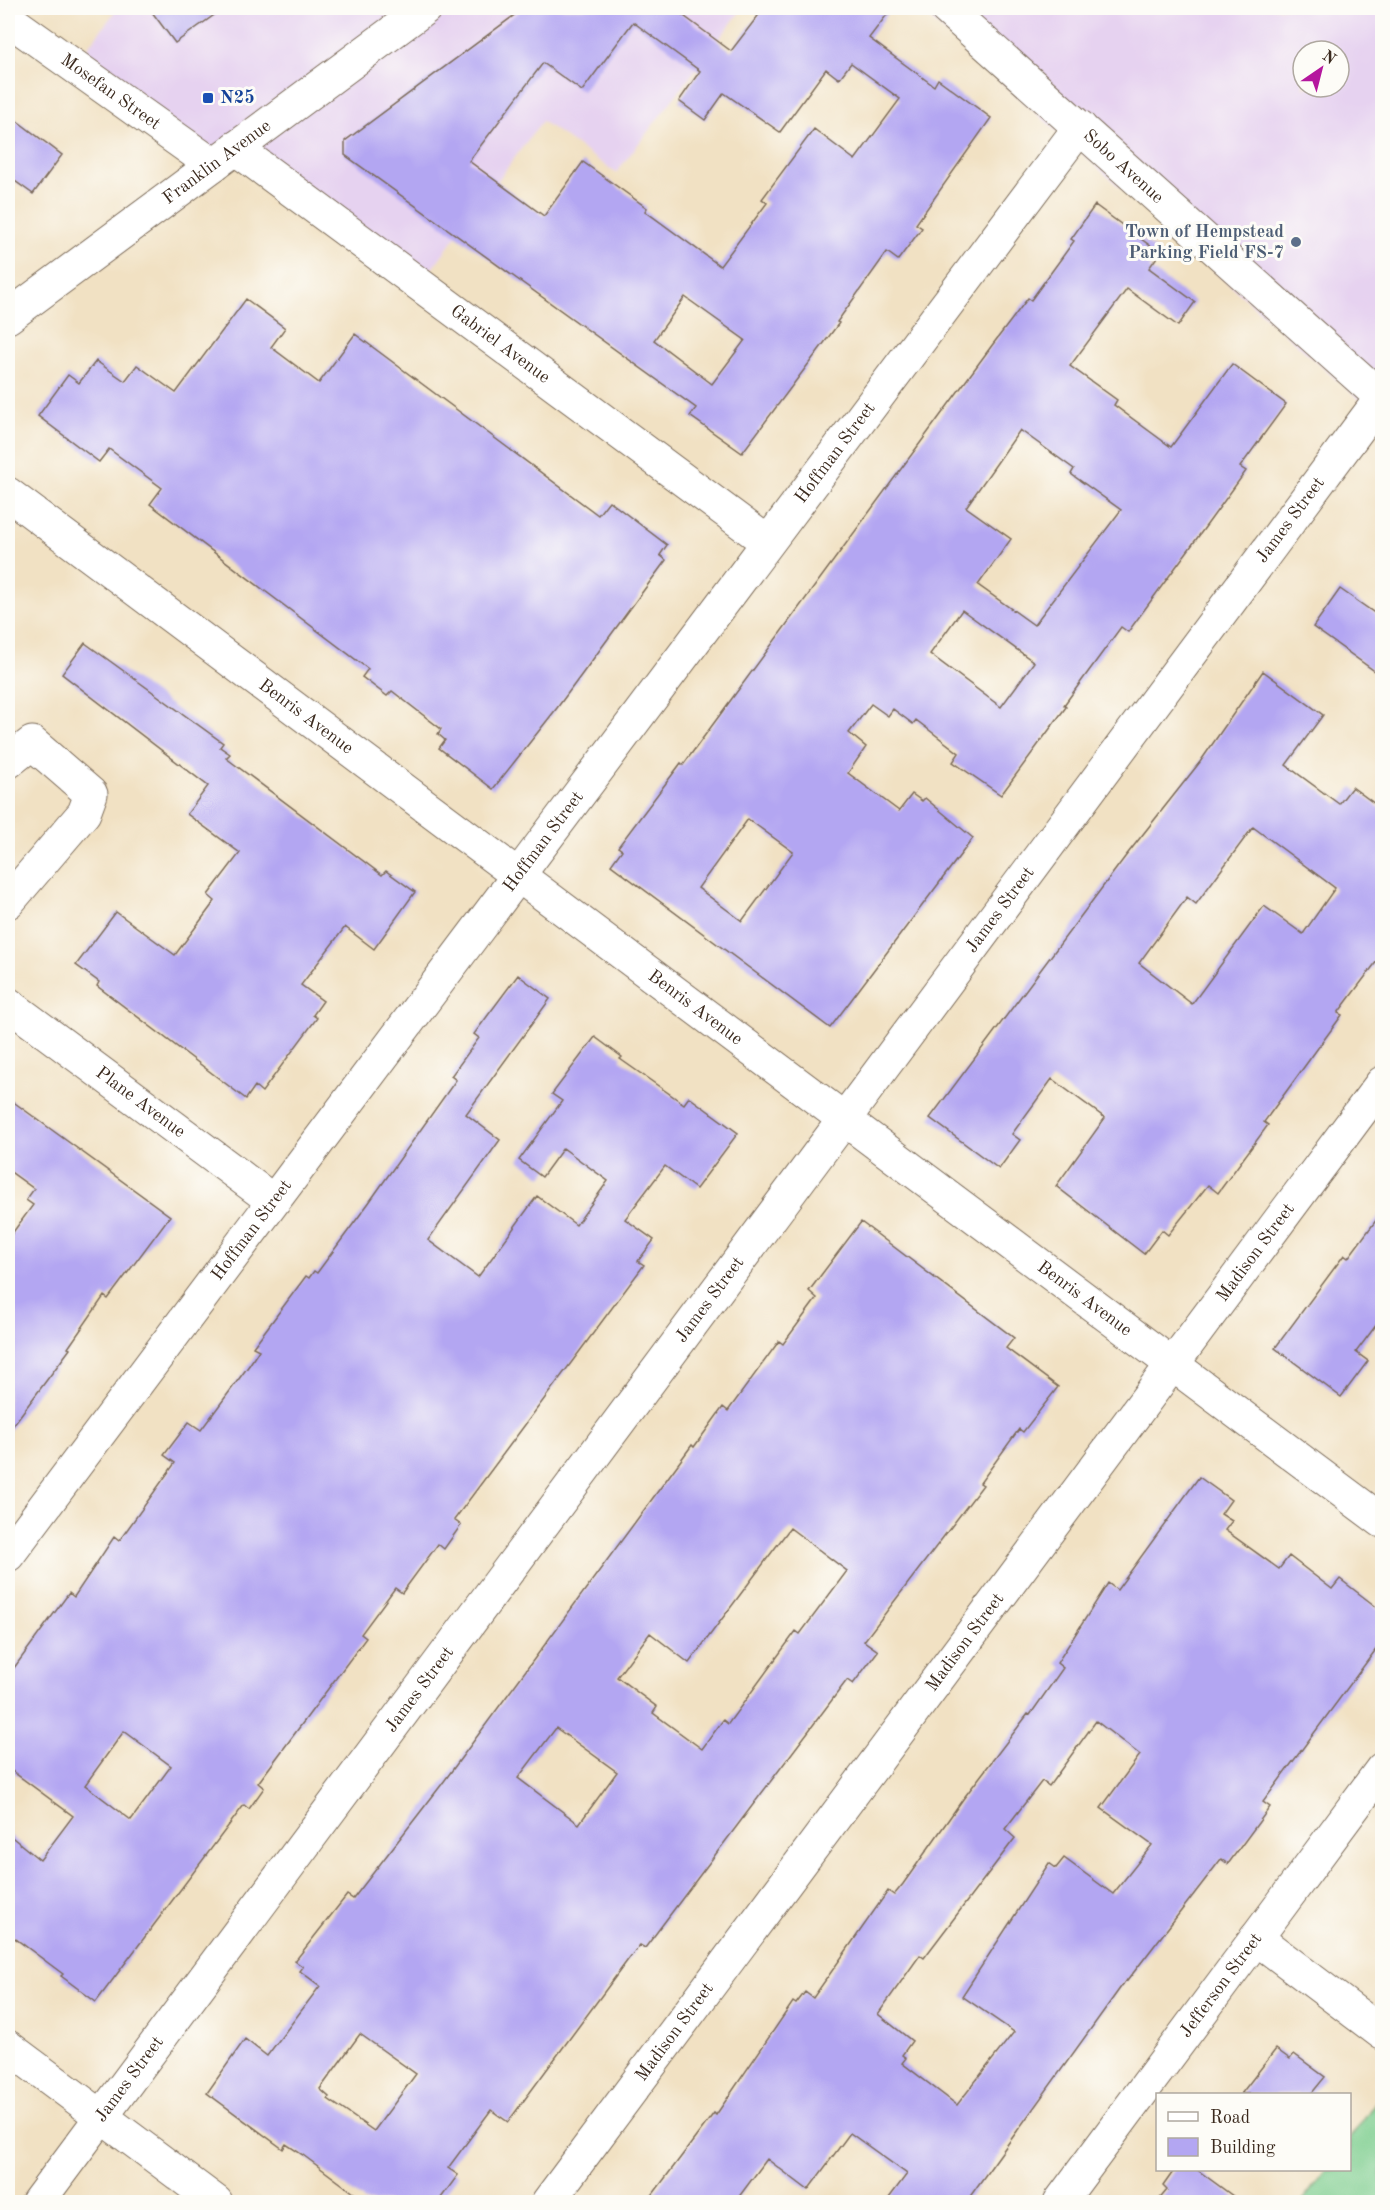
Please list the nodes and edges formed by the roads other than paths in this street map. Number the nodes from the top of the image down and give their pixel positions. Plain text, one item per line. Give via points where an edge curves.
1 (425, 8) edge
2 (946, 8) edge
3 (8, 19) edge
4 (1080, 127) junction
5 (224, 156) junction
6 (8, 317) edge
7 (1382, 398) edge
8 (8, 494) edge
9 (766, 541) junction
10 (8, 762) edge
11 (516, 874) junction
12 (8, 902) edge
13 (8, 1004) edge
14 (1383, 1083) edge
15 (844, 1120) junction
16 (272, 1200) junction
17 (1174, 1365) junction
18 (18, 1519) edge
19 (1383, 1521) edge
20 (8, 1555) edge
21 (1383, 1769) edge
22 (1256, 1938) junction
23 (1383, 2032) edge
24 (8, 2047) edge
25 (101, 2117) junction
26 (38, 2202) edge
27 (216, 2202) edge
28 (548, 2202) edge
29 (1060, 2202) edge

1 - 5 street, Franklin Avenue
2 - 4 street, Sobo Avenue
3 - 5 street, Mosefan Street
4 - 7 street, Sobo Avenue
4 - 9 street, Hoffman Street
5 - 6 street, Franklin Avenue
5 - 9 street, Gabriel Avenue
7 - 15 street, James Street
8 - 11 street, Benris Avenue
9 - 11 street, Hoffman Street
10 - 12 street via 32,743 90,794 84,813
11 - 15 street, Benris Avenue
11 - 16 street, Hoffman Street
13 - 16 street, Plane Avenue
14 - 17 street, Madison Street
15 - 17 street, Benris Avenue
15 - 25 street, James Street
16 - 18 street, Hoffman Street
17 - 19 street, Benris Avenue
17 - 28 street, Madison Street
18 - 20 street, Hoffman Street
21 - 22 street, Jefferson Street
22 - 23 street
22 - 29 street, Jefferson Street
24 - 25 street
25 - 26 street, James Street
25 - 27 street

